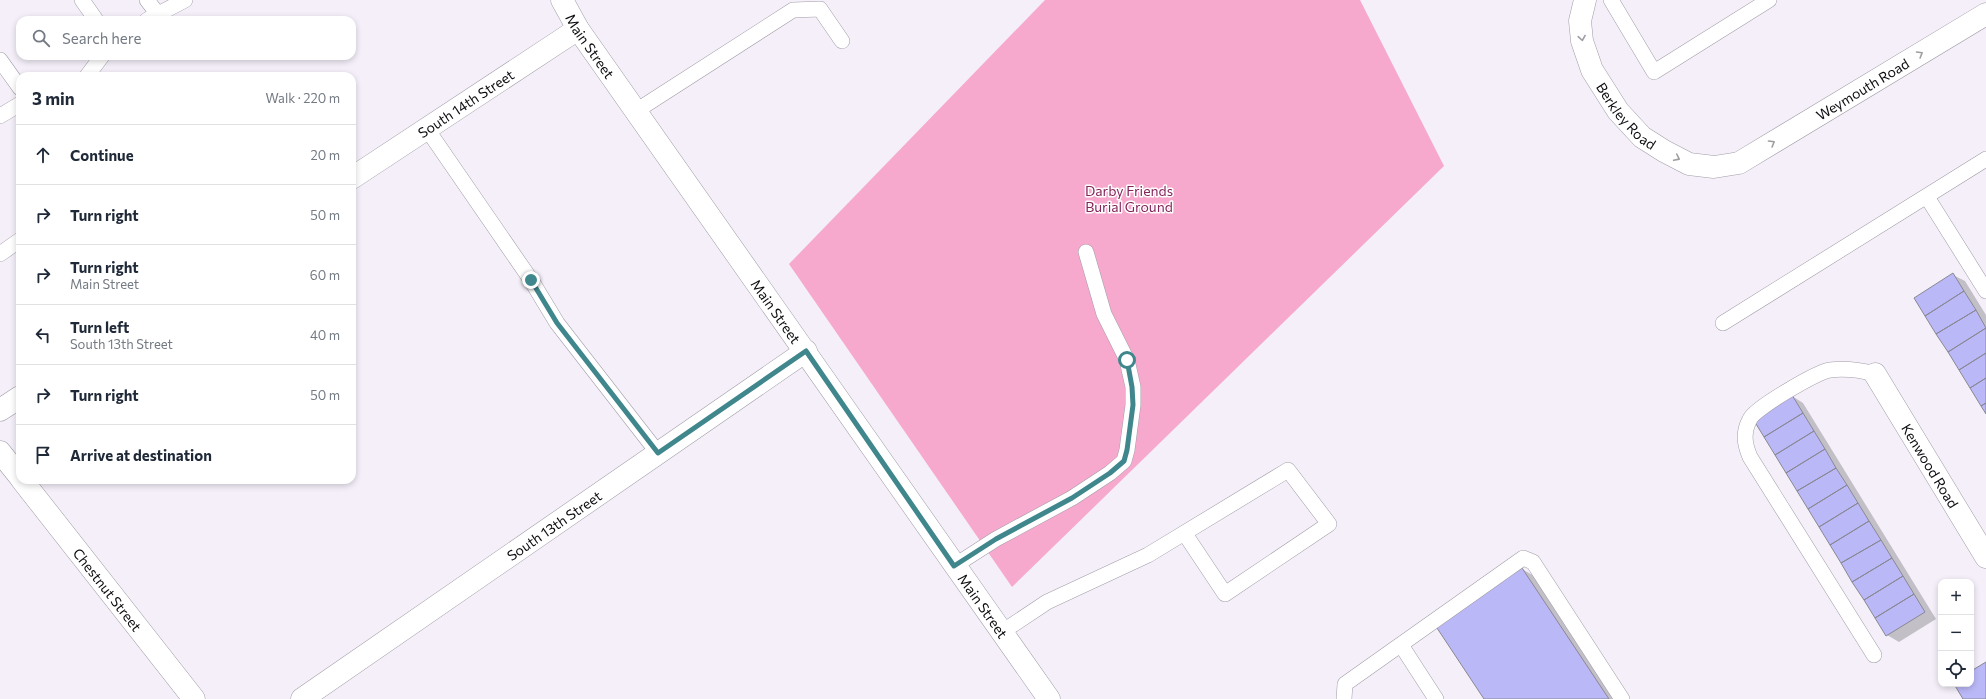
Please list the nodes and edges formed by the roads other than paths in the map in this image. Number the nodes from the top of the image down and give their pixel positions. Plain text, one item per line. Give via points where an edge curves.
1 (82, 0) edge
2 (147, 0) edge
3 (185, 0) edge
4 (562, 0) edge
5 (1585, 0) edge
6 (1611, 0) edge
7 (1769, 0) edge
8 (1986, 14) edge
9 (93, 16) edge
10 (152, 16) edge
11 (154, 16) edge
12 (578, 29) junction
13 (842, 42) dead end
14 (0, 60) edge
15 (99, 60) edge
16 (90, 72) edge
17 (16, 82) edge
18 (16, 106) edge
19 (636, 111) junction
20 (0, 116) edge
21 (426, 129) junction
22 (1986, 158) edge
23 (1739, 163) joint
24 (356, 175) edge
25 (1927, 196) junction
26 (16, 243) edge
27 (1086, 252) dead end
28 (0, 254) edge
29 (1986, 291) edge
30 (1723, 323) dead end
31 (806, 351) junction
32 (1875, 374) joint
33 (16, 400) edge
34 (0, 410) edge
35 (0, 452) edge
36 (658, 453) junction
37 (16, 473) edge
38 (25, 484) edge
39 (1185, 534) junction
40 (1986, 557) edge
41 (954, 566) junction
42 (1002, 632) junction
43 (1401, 644) junction
44 (1874, 656) dead end
45 (194, 699) edge
46 (302, 699) edge
47 (1050, 699) edge
48 (1344, 699) edge
49 (1436, 699) edge
50 (1622, 699) edge

1 - 9 lane
2 - 10 lane
3 - 11 lane
4 - 12 street, Main Street
5 -> 23 street, Berkley Road via 1580,21 1582,42 1592,70 1618,111 1642,137 1689,164 1714,167
6 - 7 lane via 1654,72
23 -> 8 street, Weymouth Road
12 - 19 street, Main Street
12 - 21 street, South 14th Street
13 - 19 lane via 820,9 793,10
14 - 17 lane
15 - 16 lane
18 - 20 lane
19 - 31 street, Main Street
21 - 24 street, South 14th Street
21 - 36 lane via 531,280 557,323
22 - 25 lane
25 - 29 lane
25 - 30 lane
26 - 28 lane
27 - 41 lane via 1104,314 1127,360 1132,387 1133,405 1124,461 1072,498 996,539
31 - 36 street, South 13th Street
31 - 41 street, Main Street
32 - 40 street, Kenwood Road
32 - 44 lane via 1844,369 1828,370 1814,376 1760,408 1750,417 1744,444
33 - 34 street
35 - 37 street
36 - 46 street, South 13th Street
38 - 45 street, Chestnut Street
39 - 39 lane via 1288,470 1329,524 1225,594
39 - 42 lane via 1148,555 1047,602
41 - 42 street, Main Street
42 - 47 street, Main Street
43 - 48 lane via 1345,684
43 - 49 lane
43 - 50 lane via 1523,558 1532,562

